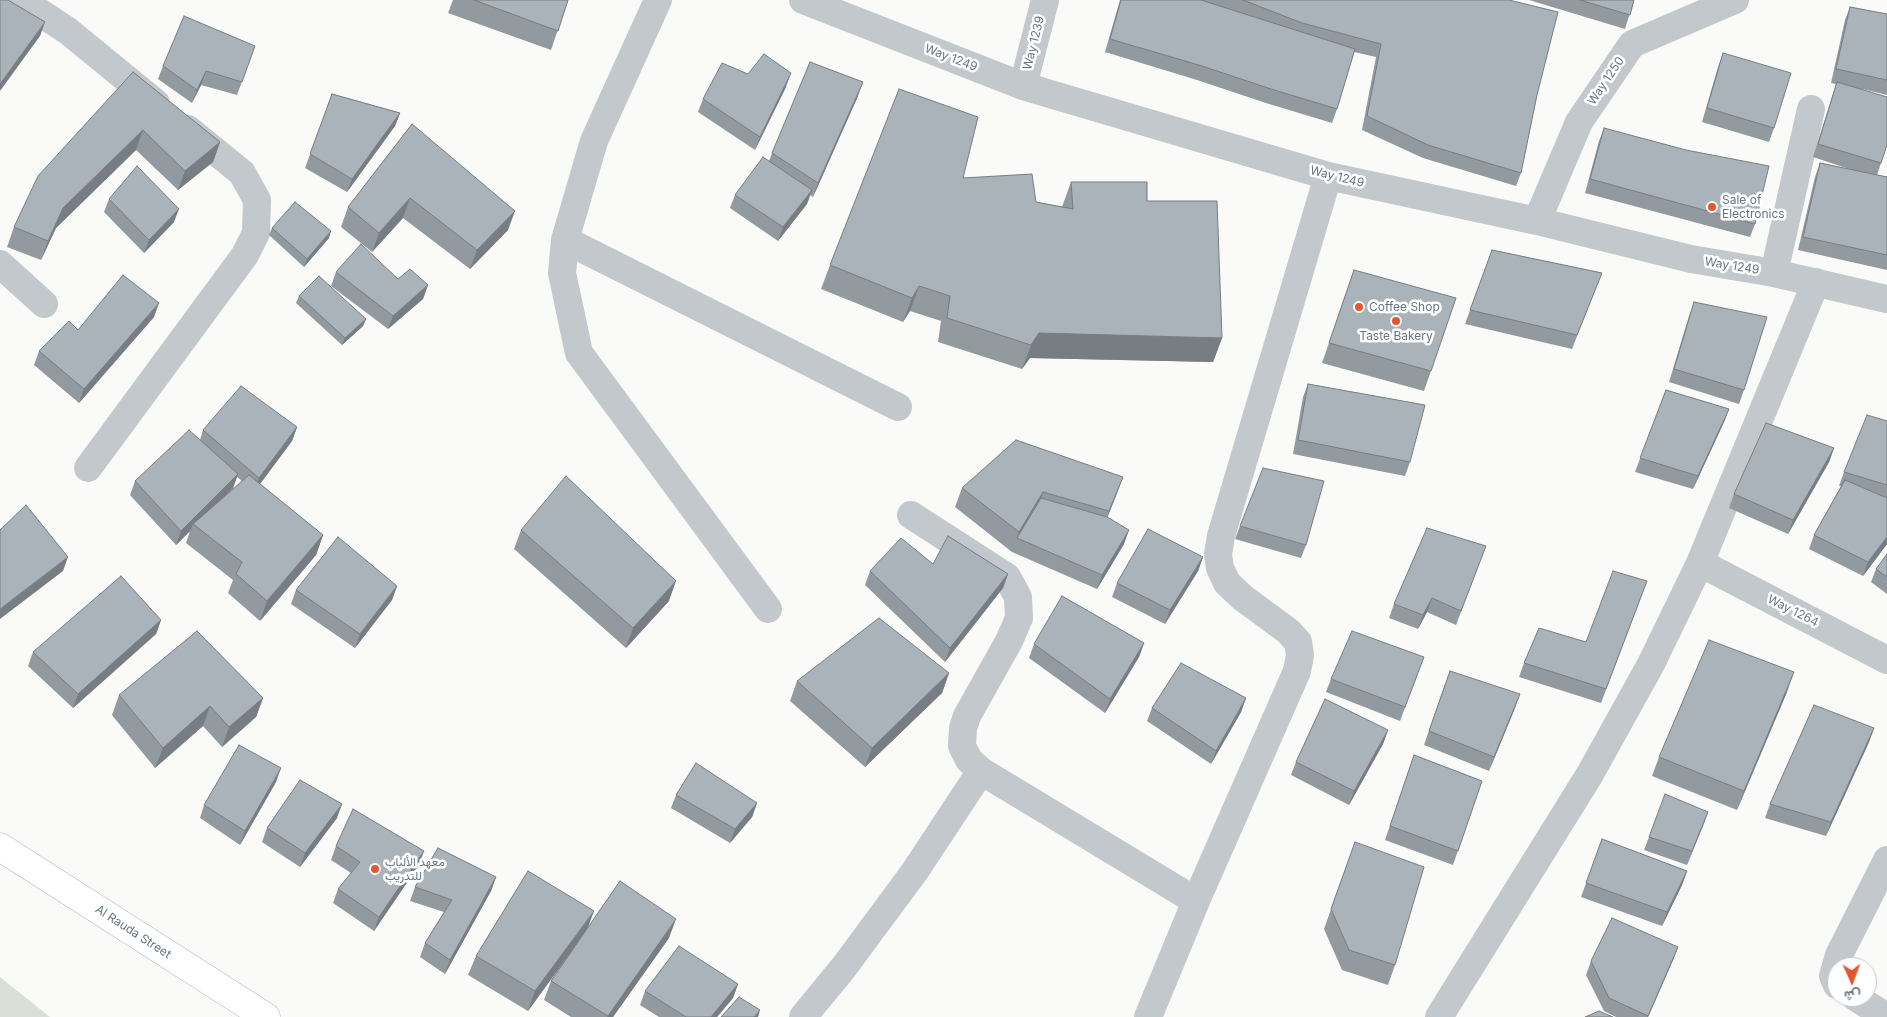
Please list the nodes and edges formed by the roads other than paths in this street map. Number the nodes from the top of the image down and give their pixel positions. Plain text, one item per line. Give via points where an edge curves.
1 (21, 0) edge
2 (658, 0) edge
3 (804, 0) edge
4 (1045, 0) edge
5 (1735, 0) edge
6 (1023, 86) junction
7 (1811, 109) dead end
8 (1328, 176) junction
9 (1537, 221) junction
10 (565, 240) junction
11 (0, 264) edge
12 (1774, 273) junction
13 (1816, 282) junction
14 (1887, 299) edge
15 (44, 304) dead end
16 (898, 407) dead end
17 (88, 468) dead end
18 (911, 515) dead end
19 (1700, 563) junction
20 (768, 610) dead end
21 (1887, 660) edge
22 (981, 771) junction
23 (0, 847) edge
24 (1887, 860) edge
25 (1196, 901) junction
26 (1838, 957) edge
27 (1871, 1007) edge
28 (266, 1017) edge
29 (803, 1017) edge
30 (1148, 1017) edge
31 (1439, 1017) edge
32 (1887, 1017) edge

1 - 17 street via 68,31 242,173 257,200 256,233 245,255
2 - 10 street via 594,141
3 - 6 street, Way 1249
4 - 6 street, Way 1239
5 - 9 street, Way 1250 via 1632,44 1578,122
6 - 8 street, Way 1249
7 - 12 street
8 - 9 street, Way 1249
8 - 25 street via 1218,554 1227,584 1298,642 1298,672
9 - 12 street, Way 1249 via 1691,259
10 - 16 street
10 - 20 street via 562,274 578,353
11 - 15 street
12 - 13 street, Way 1249
13 - 14 street, Way 1249
13 - 19 street
18 - 22 street via 1007,576 1018,597 1019,618 963,728 962,746 969,760
19 - 21 street, Way 1264
19 - 31 street via 1651,664 1590,774
22 - 25 street
22 - 29 street via 915,871
23 - 28 main road, Al Rauda Street
24 - 26 street
25 - 30 street
27 - 32 street

